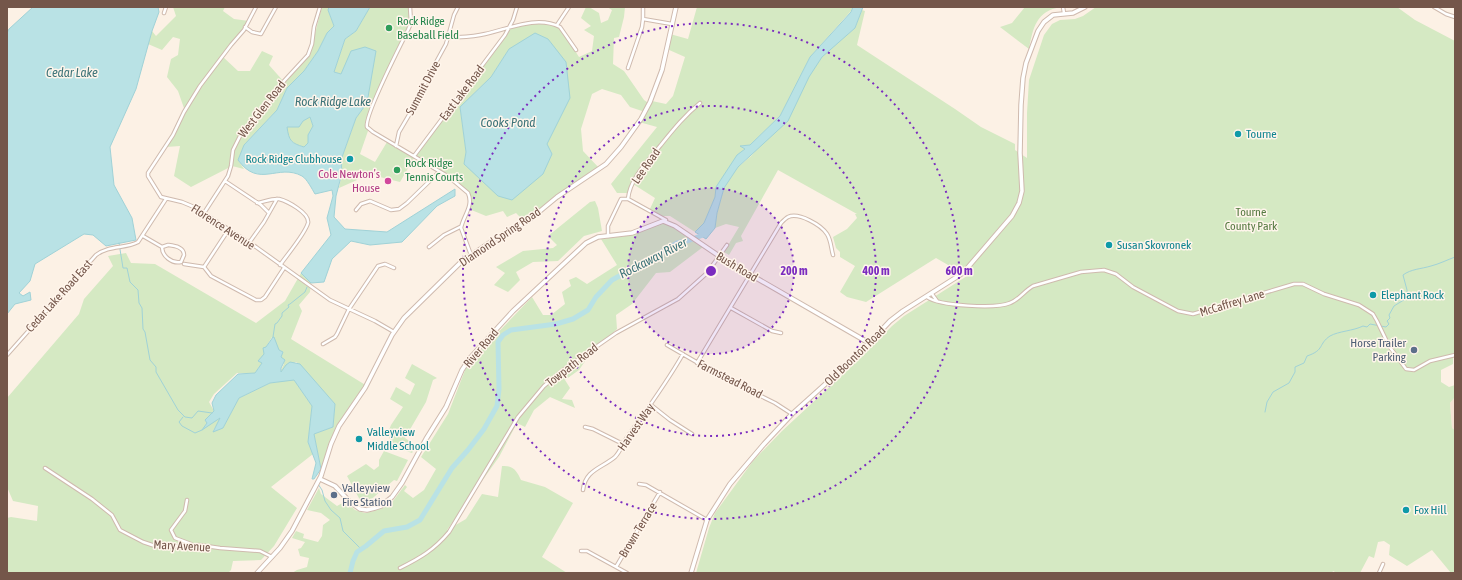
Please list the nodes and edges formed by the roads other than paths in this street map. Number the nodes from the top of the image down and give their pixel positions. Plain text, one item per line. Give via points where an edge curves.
1 (166, 7) edge
2 (256, 7) edge
3 (276, 7) edge
4 (320, 7) edge
5 (410, 7) edge
6 (458, 7) edge
7 (517, 7) edge
8 (569, 7) edge
9 (643, 7) edge
10 (676, 7) edge
11 (1063, 7) edge
12 (1085, 7) edge
13 (1434, 7) edge
14 (164, 13) dead end
15 (1064, 14) junction
16 (1455, 18) edge
17 (643, 19) junction
18 (672, 24) junction
19 (557, 26) junction
20 (245, 27) junction
21 (510, 28) junction
22 (448, 38) junction
23 (576, 50) dead end
24 (628, 68) dead end
25 (700, 103) dead end
26 (396, 146) junction
27 (414, 156) junction
28 (439, 172) junction
29 (225, 181) junction
30 (166, 199) junction
31 (277, 199) junction
32 (628, 199) junction
33 (257, 203) junction
34 (356, 210) dead end
35 (204, 213) junction
36 (269, 213) junction
37 (670, 223) junction
38 (461, 227) junction
39 (229, 229) junction
40 (143, 236) junction
41 (608, 236) junction
42 (249, 243) junction
43 (727, 244) dead end
44 (162, 247) junction
45 (429, 247) dead end
46 (471, 255) junction
47 (834, 255) dead end
48 (719, 256) junction
49 (184, 264) dead end
50 (280, 265) junction
51 (204, 267) junction
52 (284, 268) junction
53 (394, 268) dead end
54 (750, 275) junction
55 (932, 294) junction
56 (927, 297) junction
57 (938, 301) junction
58 (731, 308) junction
59 (349, 309) junction
60 (394, 332) junction
61 (781, 333) dead end
62 (869, 343) junction
63 (323, 344) dead end
64 (667, 345) dead end
65 (683, 354) junction
66 (7, 355) edge
67 (1455, 355) edge
68 (697, 363) junction
69 (651, 405) junction
70 (792, 414) junction
71 (585, 427) dead end
72 (692, 434) dead end
73 (623, 444) junction
74 (44, 468) dead end
75 (319, 481) junction
76 (639, 484) dead end
77 (583, 490) dead end
78 (660, 492) junction
79 (187, 500) dead end
80 (707, 520) junction
81 (191, 544) junction
82 (581, 551) dead end
83 (272, 558) junction
84 (1384, 564) dead end
85 (616, 567) junction
86 (400, 568) dead end
87 (257, 573) edge
88 (627, 573) edge
89 (691, 573) edge
90 (1379, 573) edge

1 - 14 street
2 - 20 street
3 - 20 street via 261,34
4 - 29 street, West Glen Road via 308,55 240,136 233,150 231,166
5 - 26 street via 411,22 408,30 366,124 368,128
6 - 22 street, Summit Drive
7 - 21 street, East Lake Road
8 - 19 street
9 - 17 street
10 - 18 street, Diamond Spring Road
11 - 15 street
12 - 15 street, Old Boonton Road
13 - 16 street
15 - 55 street, Old Boonton Road via 1053,15 1044,22 1026,63 1021,88 1022,191 1014,213 963,273
17 - 18 street
17 - 24 street
18 - 46 street, Diamond Spring Road via 662,70 647,110 612,158 528,221
19 - 21 street via 538,22
19 - 23 street
20 - 30 street via 200,86 174,135 148,173 158,194
21 - 22 street
21 - 27 street, East Lake Road
22 - 26 street, Summit Drive via 419,98 399,132
25 - 32 street, Lee Road via 679,122 646,162 629,190
26 - 27 street
27 - 28 street
28 - 34 street via 399,209 391,210 370,201 361,204
28 - 38 street via 464,189 470,197
29 - 33 street
29 - 35 street, West Glen Road
30 - 35 street, Florence Avenue via 188,204
30 - 40 street, Cedar Lake Road East
31 - 33 street
31 - 36 street
31 - 50 street via 301,211 308,218 302,234
32 - 37 street, Bush Road
32 - 41 street, Lee Road via 620,201 608,226
33 - 36 street
35 - 39 street, Florence Avenue
36 - 42 street
37 - 41 street, River Road via 658,222 632,234
37 - 48 street, Bush Road
38 - 45 street via 444,235
38 - 46 street
39 - 42 street, Florence Avenue
39 - 51 street
40 - 44 street
40 - 66 street, Cedar Lake Road East via 136,244 99,252
41 - 75 street, River Road via 590,240 582,246 476,350 465,365 446,406 392,497 381,506 360,509 335,486
42 - 50 street, Florence Avenue
43 - 48 street, Towpath Road
44 - 44 street via 174,246 183,250 181,262 169,259
46 - 60 street, Diamond Spring Road via 404,318
47 - 54 street via 829,238 823,229 804,217 788,217 781,223
48 - 54 street, Bush Road
48 - 86 street, Towpath Road via 701,280 678,299 616,333 547,383 518,417 445,536 426,554
49 - 51 street
50 - 52 street, Florence Avenue
51 - 52 street via 211,276 256,300 265,297
52 - 59 street, Florence Avenue via 324,296
53 - 59 street via 384,264 378,266
54 - 58 street
54 - 62 street, Bush Road
55 - 56 street, Old Boonton Road
55 - 57 street
56 - 57 street, McCaffrey Lane
56 - 62 street, Old Boonton Road via 895,317
57 - 67 street, McCaffrey Lane via 960,305 1006,305 1039,284 1081,272 1104,270 1116,274 1133,287 1185,314 1195,314 1299,284 1362,307 1375,317 1389,346 1408,370
58 - 61 street via 772,332
58 - 68 street
59 - 60 street, Florence Avenue
59 - 63 street via 335,337
60 - 75 street, Diamond Spring Road via 370,380 336,432
62 - 70 street, Old Boonton Road
64 - 65 street, Farmstead Road
65 - 68 street, Farmstead Road
65 - 69 street, Harvest Way
68 - 70 street, Farmstead Road
69 - 72 street
69 - 73 street, Harvest Way
70 - 80 street, Old Boonton Road via 738,474
71 - 73 street
73 - 77 street, Harvest Way via 616,456 590,474
74 - 81 street, Mary Avenue via 102,507 112,515 120,530 130,536 155,546
75 - 83 street, Diamond Spring Road via 288,537
76 - 78 street
78 - 80 street
78 - 85 street, Brown Terrace
79 - 81 street via 185,511 171,530 175,538
80 - 89 street, Old Boonton Road
81 - 83 street, Mary Avenue via 260,551
82 - 85 street via 587,551
83 - 87 street, Diamond Spring Road
84 - 90 street
85 - 88 street

